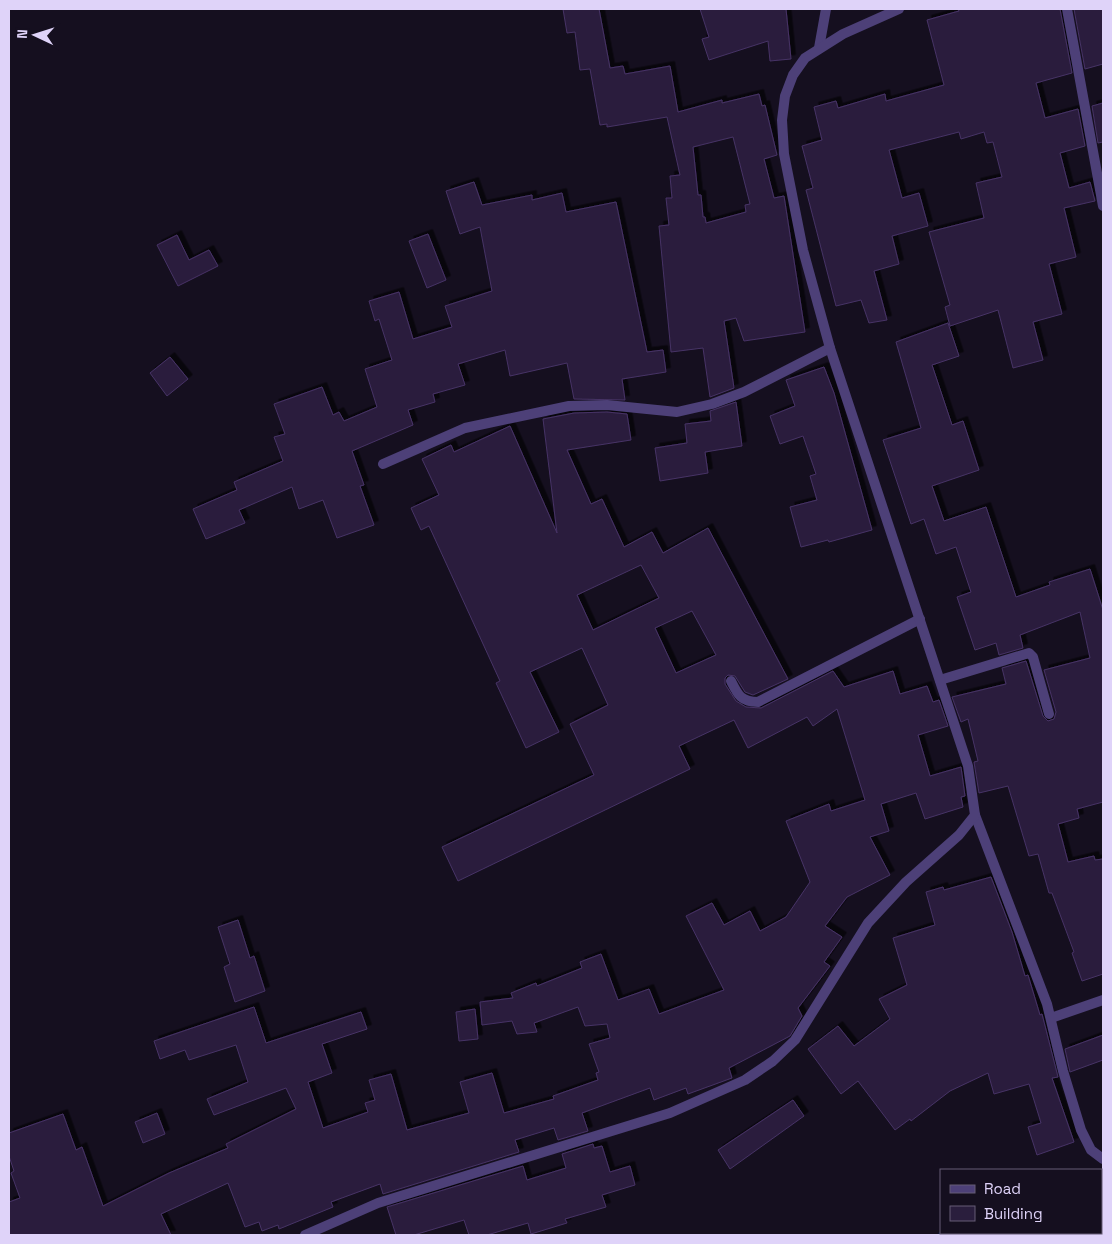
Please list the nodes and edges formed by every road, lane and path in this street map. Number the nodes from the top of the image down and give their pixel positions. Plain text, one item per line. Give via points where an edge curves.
1 (826, 9) edge
2 (899, 9) edge
3 (1067, 9) edge
4 (819, 48) junction
5 (1103, 206) edge
6 (830, 348) junction
7 (383, 464) dead end
8 (920, 619) junction
9 (731, 680) dead end
10 (940, 680) junction
11 (1049, 714) dead end
12 (975, 815) junction
13 (1103, 1000) edge
14 (1051, 1018) junction
15 (1103, 1159) edge
16 (305, 1235) edge

1 - 4 street
2 - 4 street
3 - 5 street
4 - 6 street via 805,58 793,75 785,96 782,120 784,154 803,250
6 - 7 street via 744,392 712,404 677,412 607,405 560,408 465,428
6 - 8 street
8 - 9 street via 758,702 746,702 740,698
8 - 10 street
10 - 11 street via 1029,653 1033,657
10 - 12 street via 968,766
12 - 14 street
12 - 16 street via 960,835 906,882 868,923 795,1040 773,1062 745,1080 670,1113 378,1203
13 - 14 street
14 - 15 street via 1081,1130 1091,1150

